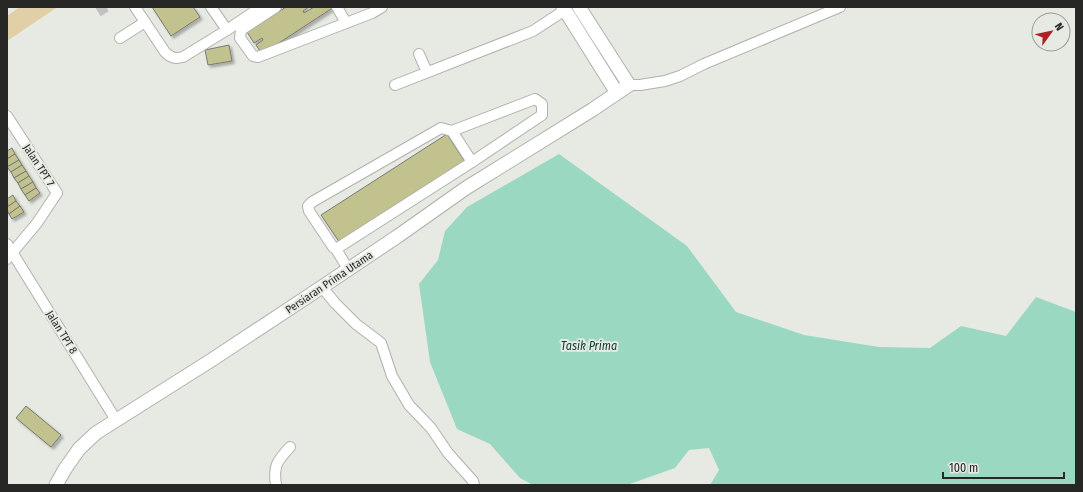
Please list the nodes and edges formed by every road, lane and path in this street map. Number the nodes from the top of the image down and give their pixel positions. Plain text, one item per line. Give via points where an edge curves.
1 (135, 7) edge
2 (211, 7) edge
3 (261, 7) edge
4 (276, 7) edge
5 (337, 7) edge
6 (382, 7) edge
7 (579, 7) edge
8 (840, 7) edge
9 (564, 9) edge
10 (145, 22) junction
11 (346, 23) junction
12 (226, 30) junction
13 (120, 38) dead end
14 (419, 54) dead end
15 (427, 72) junction
16 (395, 85) dead end
17 (629, 85) junction
18 (617, 93) junction
19 (7, 116) edge
20 (452, 131) junction
21 (472, 162) junction
22 (7, 244) edge
23 (336, 249) junction
24 (10, 256) edge
25 (348, 269) junction
26 (322, 287) junction
27 (116, 420) junction
28 (290, 447) dead end
29 (56, 485) edge
30 (276, 485) edge
31 (474, 485) edge

1 - 10 street
2 - 12 street
3 - 12 street
4 - 11 street via 241,30 240,38 253,56 258,57
5 - 11 street
6 - 11 street
7 - 17 main road
8 - 17 street via 666,82
9 - 15 street via 533,31
9 - 18 main road
10 - 12 street via 165,52 176,59
10 - 13 street
14 - 15 street
15 - 16 street
17 - 18 main road, Persiaran Prima Utama
18 - 25 main road, Persiaran Prima Utama via 466,188
19 - 24 street, Jalan TPT 7 via 57,193
20 - 21 street
20 - 21 street via 535,99 542,104 542,115
20 - 23 street via 442,128 308,206
21 - 23 street
22 - 24 street, Jalan TPT 8
23 - 25 street
24 - 27 street, Jalan TPT 8
25 - 26 main road, Persiaran Prima Utama
26 - 27 main road, Persiaran Prima Utama
26 - 31 street via 356,324 381,343 392,376 409,405 432,428
27 - 29 main road, Persiaran Prima Utama via 96,433 79,449
28 - 30 street via 279,458 274,473

